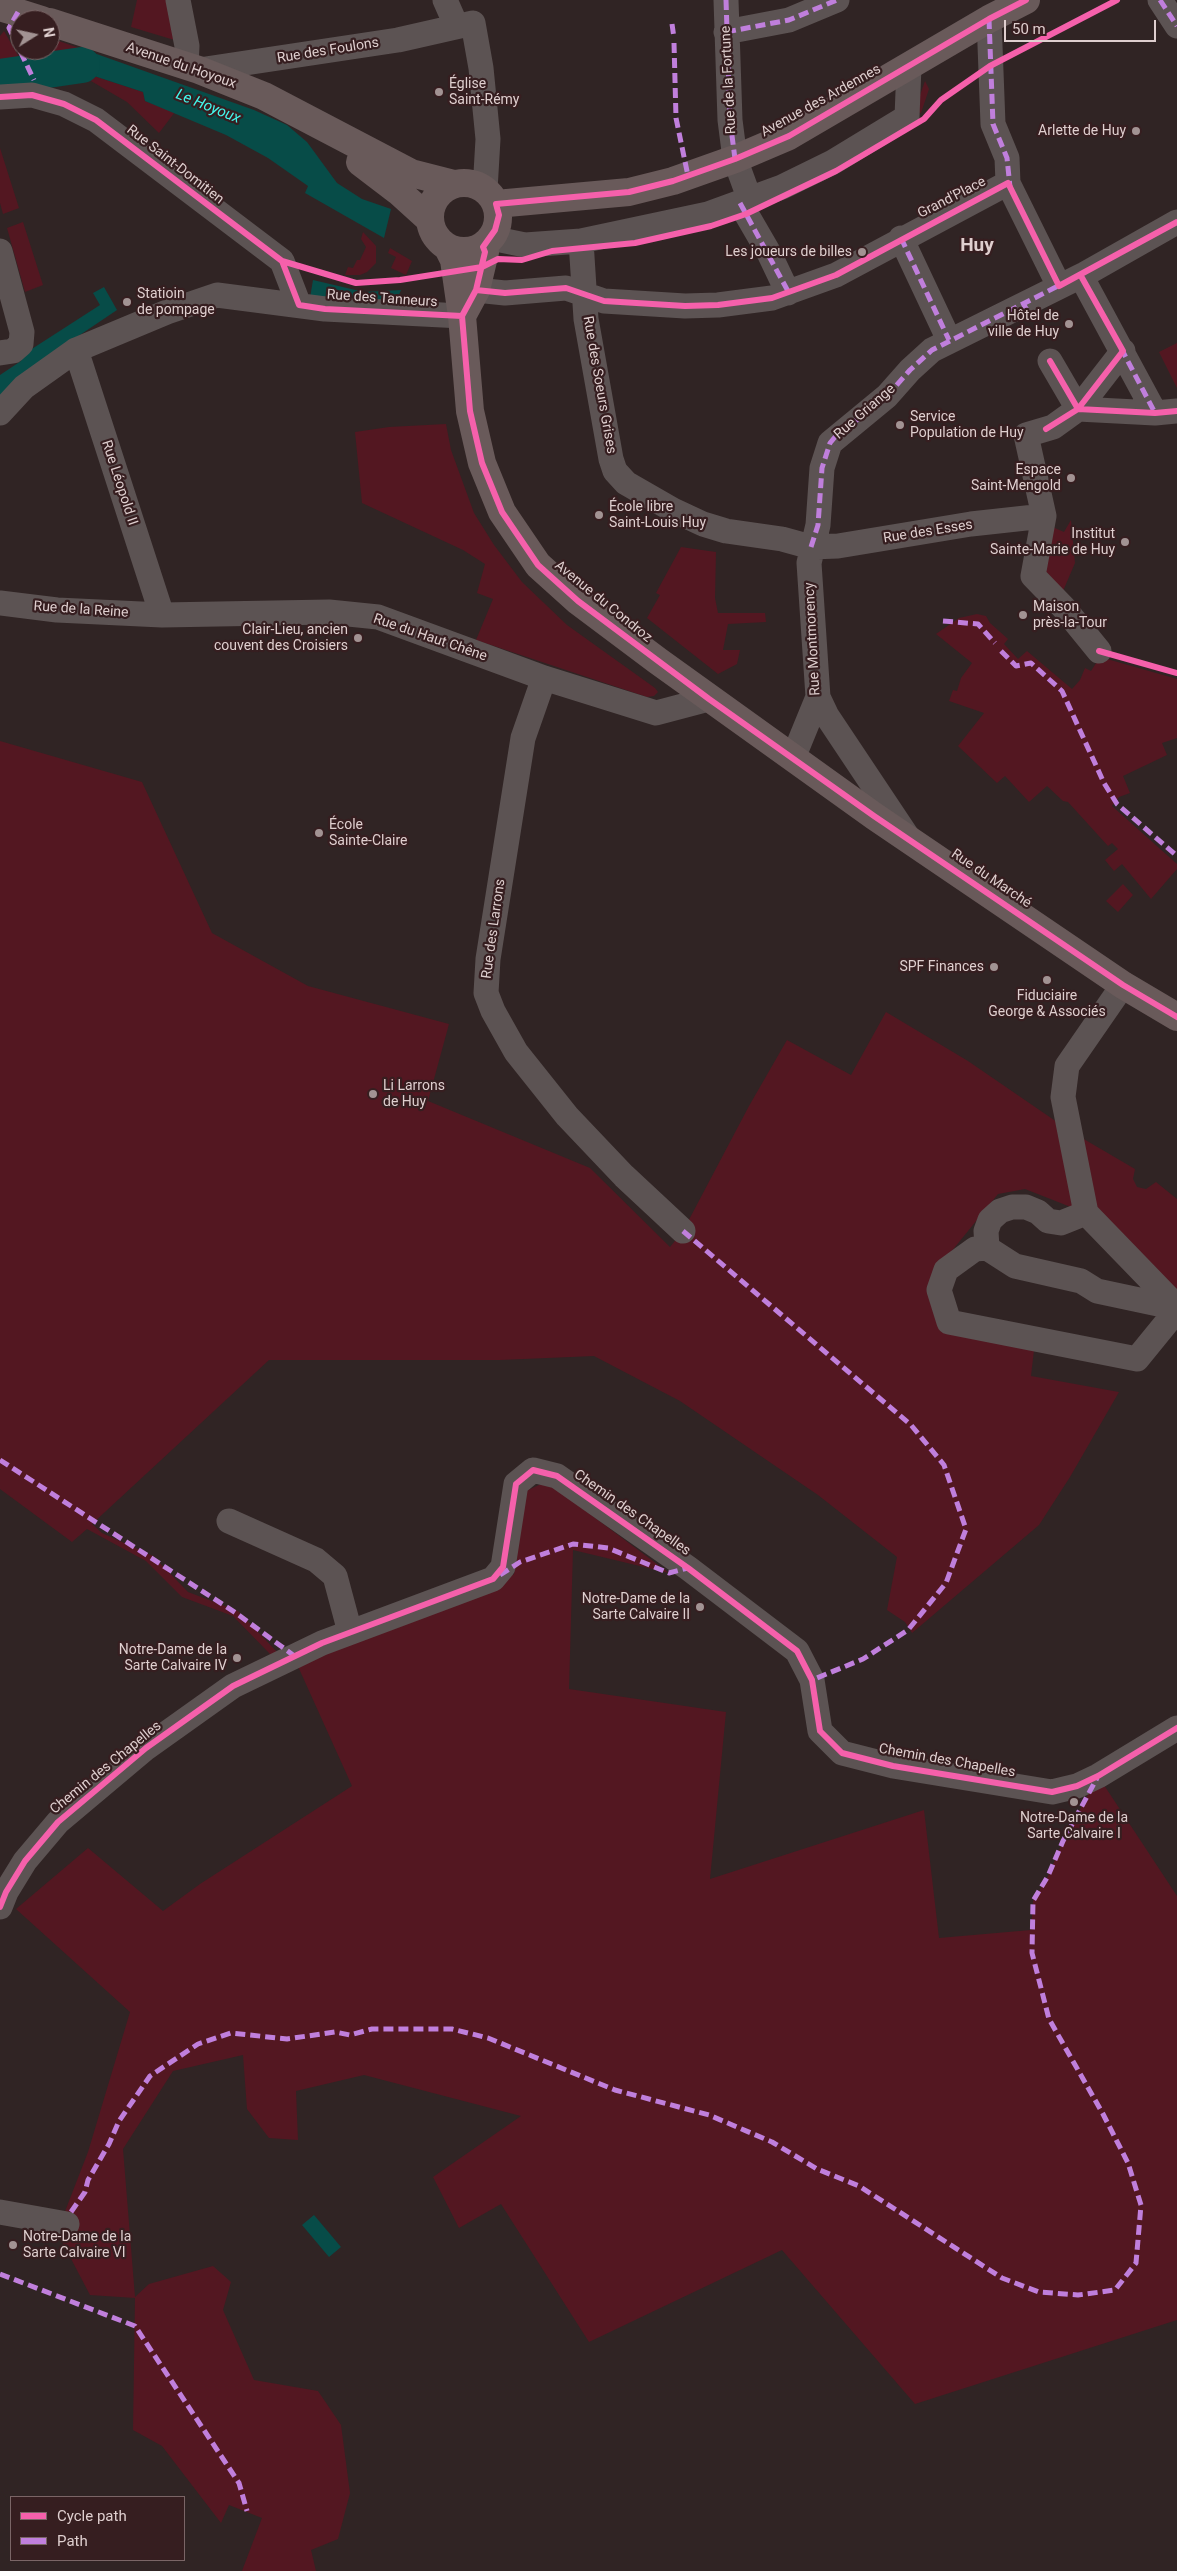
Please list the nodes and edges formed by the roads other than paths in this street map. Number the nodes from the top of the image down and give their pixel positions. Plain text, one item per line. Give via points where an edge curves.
1 (178, 0) edge
2 (445, 0) edge
3 (726, 0) edge
4 (837, 0) edge
5 (1026, 0) edge
6 (1160, 0) edge
7 (993, 11) edge
8 (60, 25) edge
9 (456, 25) junction
10 (1177, 26) edge
11 (726, 32) junction
12 (909, 66) junction
13 (192, 68) junction
14 (0, 97) edge
15 (308, 120) junction
16 (735, 159) junction
17 (1008, 183) junction
18 (454, 184) junction
19 (490, 197) junction
20 (745, 202) junction
21 (430, 220) junction
22 (1177, 222) edge
23 (901, 238) junction
24 (581, 241) junction
25 (487, 242) junction
26 (448, 248) junction
27 (0, 251) edge
28 (1075, 278) junction
29 (4, 290) edge
30 (476, 290) junction
31 (788, 293) junction
32 (584, 294) junction
33 (299, 305) junction
34 (462, 316) junction
35 (941, 345) junction
36 (76, 350) junction
37 (1122, 351) junction
38 (0, 354) edge
39 (1050, 361) dead end
40 (1078, 409) junction
41 (1166, 412) edge
42 (0, 413) edge
43 (1044, 516) junction
44 (811, 547) junction
45 (0, 603) edge
46 (162, 615) junction
47 (1099, 652) dead end
48 (544, 678) junction
49 (818, 697) junction
50 (709, 699) junction
51 (793, 758) junction
52 (910, 840) junction
53 (1123, 985) junction
54 (1177, 1017) edge
55 (1086, 1212) junction
56 (683, 1231) dead end
57 (987, 1248) junction
58 (1177, 1308) edge
59 (229, 1521) dead end
60 (350, 1632) junction
61 (1177, 1728) edge
62 (0, 1907) edge
63 (0, 2212) edge
64 (67, 2224) dead end

1 - 13 street
2 - 9 street
3 - 11 street, Rue de la Fortune
4 - 11 street via 789,20
5 - 7 main road, Avenue des Ardennes
6 - 10 street
7 - 12 main road, Avenue des Ardennes
7 - 17 street via 993,124 1006,158
8 - 13 main road, Avenue du Hoyoux
9 - 13 street, Rue des Foulons via 398,40
9 - 19 street via 473,23 488,139
11 - 16 street, Rue de la Fortune
12 - 16 main road, Avenue des Ardennes via 789,136
12 - 20 street via 907,117 833,162
13 - 15 main road, Avenue du Hoyoux via 264,96
14 - 33 street, Rue Saint-Domitien via 32,95 64,104 96,120 282,261
15 - 18 main road, Avenue du Hoyoux via 411,173
15 - 21 main road, Avenue du Hoyoux
16 - 19 main road, Avenue des Ardennes via 673,181 629,192
16 - 20 street, Rue de la Fortune
17 - 23 street, Grand'Place
17 - 28 street, Grand'Place
18 - 19 main road via 464,183
18 - 21 main road via 438,194 430,211
19 - 25 main road via 498,215
20 - 24 street via 690,219
20 - 31 street, Rue de la Fortune
21 - 26 main road via 436,238
22 - 28 street
23 - 31 street, Grand'Place via 836,275
23 - 35 street
24 - 25 street via 525,245
24 - 32 street, Rue des Soeurs Grises
25 - 26 main road via 468,250
25 - 30 main road
26 - 34 main road, Avenue du Condroz via 454,260
27 - 29 street
28 - 35 street via 1026,310
28 - 37 street, Grand'Place
29 - 38 street via 22,332 21,344 13,351
30 - 32 street, Grand'Place via 505,293 566,288
30 - 34 main road
31 - 32 street, Grand'Place via 752,302 685,306 604,300
32 - 44 street, Rue des Soeurs Grises via 615,471 626,483 703,524
33 - 34 street, Rue des Tanneurs
33 - 36 street, Rue des Tanneurs via 217,295
34 - 50 main road, Avenue du Condroz via 470,411 482,463 502,512 538,565 578,601
35 - 44 street, Rue Griange via 830,444 822,468 818,525
36 - 42 street, Rue des Tanneurs via 24,386
36 - 46 street, Rue Léopold II
37 - 40 street
37 - 41 street, Grand'Place
39 - 40 street
40 - 41 street
40 - 43 street via 1052,427 1026,435
43 - 44 street, Rue des Esses via 971,524 838,546
43 - 47 street via 1033,576
44 - 49 street, Rue Montmorency via 809,563
45 - 46 street, Rue de la Reine via 57,610
46 - 48 street, Rue du Haut Chêne via 329,612 378,617
48 - 50 street, Rue du Haut Chêne via 656,713
48 - 56 street, Rue des Larrons via 523,738 488,959 486,993 516,1052 567,1116
49 - 51 street, Rue Montmorency
49 - 52 street, Rue du Marché
50 - 51 main road, Avenue du Condroz
51 - 52 main road, Rue du Marché
52 - 53 main road, Rue du Marché
53 - 54 main road, Rue du Marché
53 - 55 street via 1067,1066 1063,1097
55 - 57 street via 1061,1224 1048,1221 1026,1207 1000,1211 988,1225
55 - 58 street
57 - 58 street via 1015,1266 1081,1281 1097,1291
57 - 58 street via 975,1249 946,1270 939,1290 949,1322 1138,1359
59 - 60 street via 316,1560 335,1576
60 - 61 street, Chemin des Chapelles via 493,1579 502,1567 516,1484 533,1470 557,1476 688,1568 796,1651 812,1680 820,1731 842,1753 893,1766 1052,1792 1077,1786 1098,1776
60 - 62 street, Chemin des Chapelles via 293,1655 233,1686 146,1748 58,1822 25,1861
63 - 64 street

